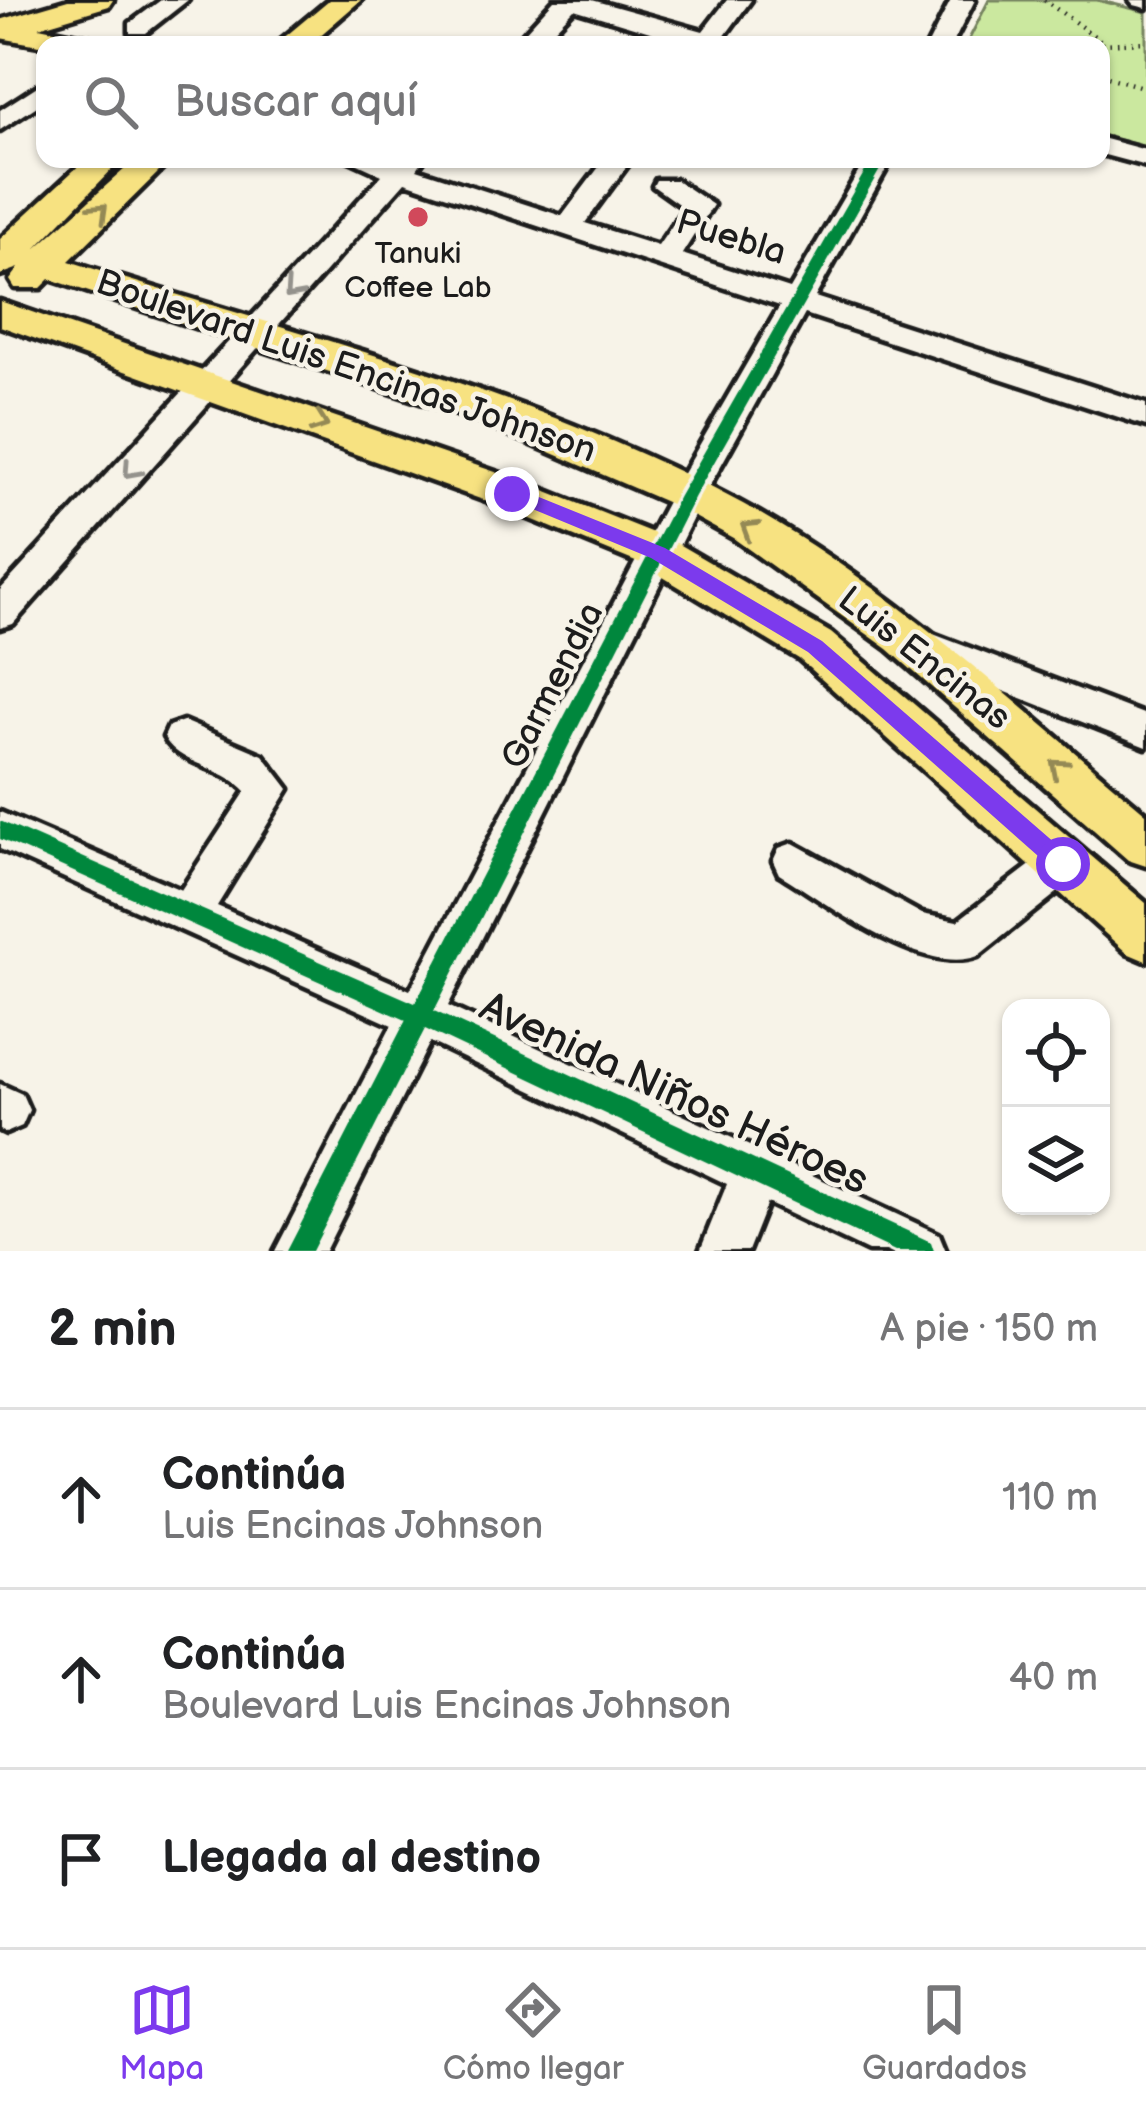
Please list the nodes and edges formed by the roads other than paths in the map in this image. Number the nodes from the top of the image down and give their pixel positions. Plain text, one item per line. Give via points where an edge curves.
1 (99, 0) edge
2 (176, 0) edge
3 (347, 0) edge
4 (568, 0) edge
5 (739, 0) edge
6 (963, 0) edge
7 (138, 28) dead end
8 (0, 30) edge
9 (56, 36) edge
10 (301, 36) edge
11 (534, 36) edge
12 (690, 36) edge
13 (718, 36) edge
14 (945, 36) edge
15 (36, 95) edge
16 (0, 122) edge
17 (1110, 148) edge
18 (1146, 158) edge
19 (97, 168) edge
20 (142, 168) edge
21 (401, 168) edge
22 (412, 168) edge
23 (612, 168) edge
24 (874, 168) edge
25 (666, 186) dead end
26 (568, 227) junction
27 (17, 253) edge
28 (665, 258) junction
29 (801, 301) junction
30 (0, 310) edge
31 (254, 334) junction
32 (210, 383) junction
33 (1146, 416) edge
34 (688, 494) junction
35 (658, 553) junction
36 (0, 614) edge
37 (904, 637) junction
38 (1146, 731) edge
39 (183, 737) dead end
40 (0, 830) edge
41 (1146, 844) edge
42 (793, 861) dead end
43 (1063, 864) junction
44 (188, 915) junction
45 (1146, 936) edge
46 (421, 1016) junction
47 (755, 1169) junction
48 (868, 1239) edge
49 (299, 1251) edge
50 (724, 1251) edge
51 (922, 1251) edge

1 - 8 main road
2 - 7 street
3 - 10 main road
4 - 11 street
4 - 12 street
5 - 13 street
6 - 14 street
8 - 9 main road
15 - 16 street
17 - 18 street
19 - 27 main road
27 -> 20 main road
21 -> 31 street
22 - 26 street, Puebla
23 - 26 street
24 - 29 street, Garmendia
25 - 28 street via 699,205
26 - 28 street, Puebla
27 - 30 main road
27 - 31 main road, Boulevard Luis Encinas Johnson
28 - 29 street, Puebla
29 - 33 street, Puebla
29 - 34 street, Garmendia
30 - 32 main road, Boulevard Luis Encinas Johnson
31 - 32 street
31 - 34 main road, Boulevard Luis Encinas Johnson via 497,413
32 -> 35 main road, Boulevard Luis Encinas Johnson
32 -> 36 street
34 - 35 street, Garmendia
37 -> 34 main road, Luis Encinas
35 - 43 main road, Boulevard Luis Encinas Johnson via 815,646
35 - 46 street, Garmendia
37 - 38 street via 1078,689
41 -> 37 main road, Luis Encinas
39 - 44 street via 249,767 269,789
40 - 44 street, Avenida Niños Héroes
42 - 43 street via 914,932 963,942
43 - 45 main road, Boulevard Luis Encinas Johnson
44 - 46 street, Avenida Niños Héroes
46 - 47 street, Avenida Niños Héroes
46 - 49 street, Garmendia
47 - 48 street, Avenida Niños Héroes
47 - 50 street
48 - 51 street, Avenida Niños Héroes

